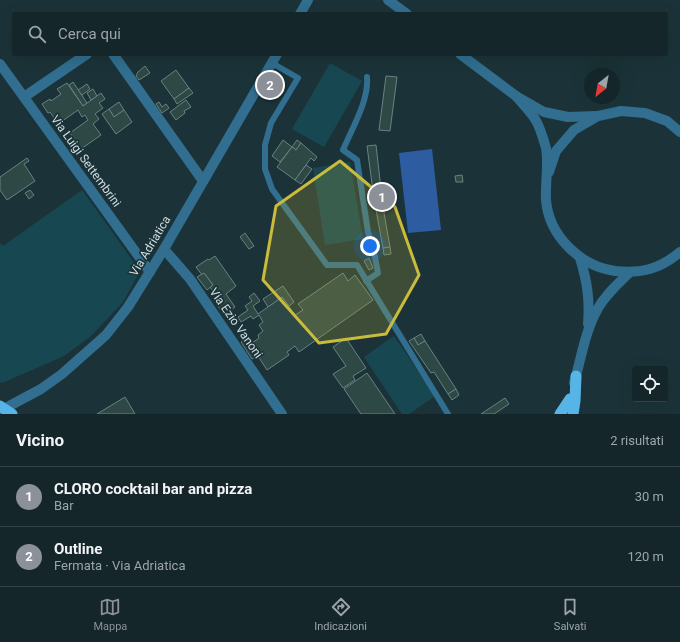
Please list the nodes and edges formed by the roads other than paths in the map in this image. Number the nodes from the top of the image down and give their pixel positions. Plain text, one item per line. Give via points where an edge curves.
1 (388, 0) edge
2 (404, 12) edge
3 (84, 56) edge
4 (114, 56) edge
5 (463, 56) edge
6 (275, 59) edge
7 (0, 64) edge
8 (367, 77) dead end
9 (516, 96) junction
10 (24, 97) junction
11 (598, 116) junction
12 (667, 121) junction
13 (680, 128) edge
14 (680, 132) edge
15 (547, 178) junction
16 (203, 181) junction
17 (164, 249) junction
18 (680, 252) edge
19 (580, 258) junction
20 (680, 258) edge
21 (669, 261) junction
22 (150, 272) junction
23 (630, 273) junction
24 (366, 281) junction
25 (588, 332) junction
26 (576, 376) junction
27 (570, 399) junction
28 (0, 406) edge
29 (0, 411) edge
30 (12, 414) edge
31 (282, 414) edge
32 (448, 414) edge
33 (560, 414) edge
34 (566, 414) edge
35 (573, 414) edge

1 - 2 street
3 - 10 street
4 - 16 street
5 - 9 street
6 - 16 street, Via Adriatica
6 - 24 lane via 298,78 271,123 265,145 265,170 272,189 327,265 357,265
7 - 10 street, Via Luigi Settembrini
8 - 24 lane via 365,99 343,150 357,160 368,232 378,272
9 - 11 street via 544,112 568,117
9 - 15 street via 536,120 546,148
10 - 22 street, Via Luigi Settembrini
11 - 12 street via 621,111 637,112
11 - 15 street via 574,130 560,146
12 - 13 street
12 - 14 street
15 - 19 street via 546,201 552,223 563,242
16 - 17 street, Via Adriatica
17 - 22 street, Via Adriatica
17 - 31 street, Via Ezio Vanoni via 190,279
18 - 21 street
19 - 23 street via 604,269
19 - 25 street via 590,302
20 - 21 street
21 - 23 street via 650,270
22 - 29 street, Via Adriatica via 128,307 82,358 41,389
23 - 25 street via 612,290 598,309
24 - 32 lane
25 - 26 street
26 - 27 street
26 - 35 highway
27 - 33 highway
27 - 34 street
28 - 30 highway

